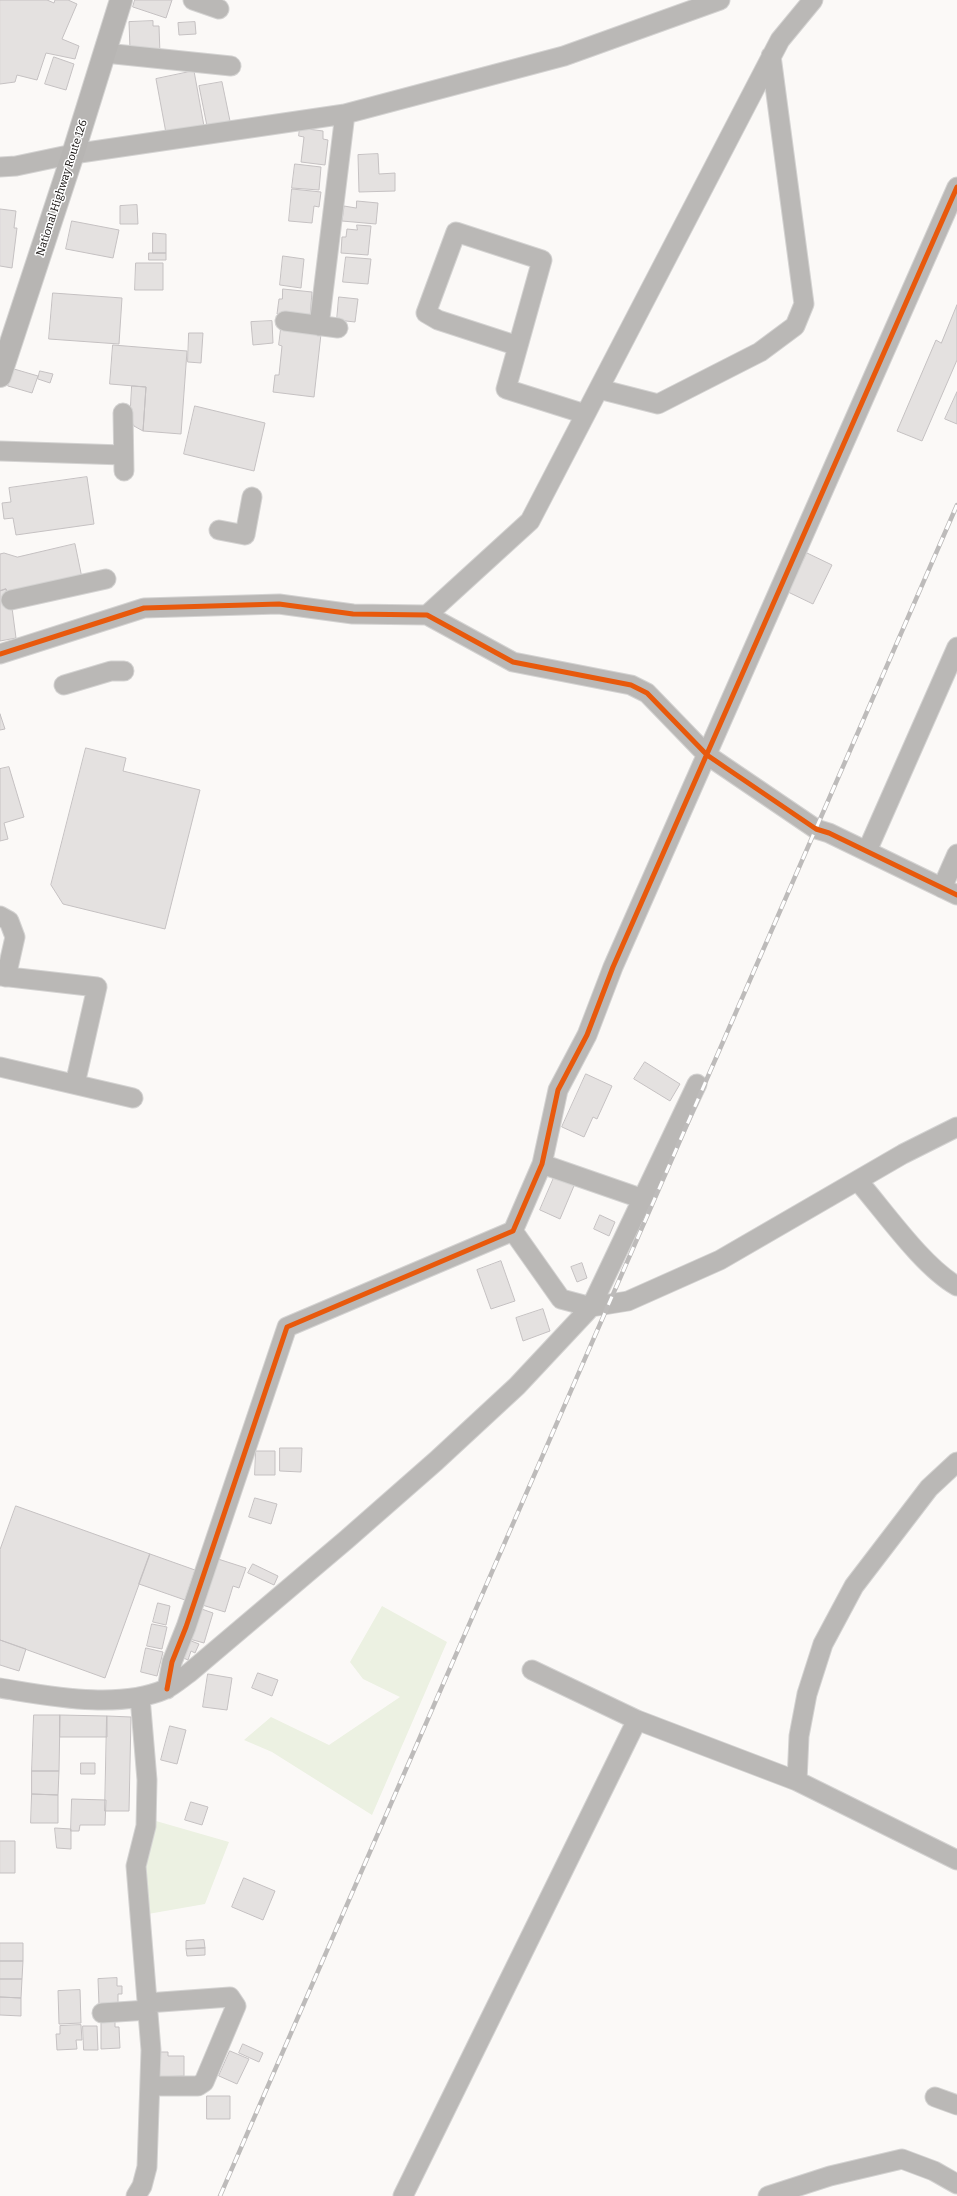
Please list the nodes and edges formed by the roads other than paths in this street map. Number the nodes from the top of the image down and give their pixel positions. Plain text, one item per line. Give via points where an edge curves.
1 (121, 0) edge
2 (192, 0) edge
3 (720, 0) edge
4 (812, 0) edge
5 (700, 4) edge
6 (219, 9) dead end
7 (105, 53) junction
8 (771, 56) junction
9 (231, 66) dead end
10 (345, 114) junction
11 (73, 154) junction
12 (0, 166) edge
13 (957, 187) edge
14 (285, 321) dead end
15 (319, 326) junction
16 (338, 328) dead end
17 (518, 346) junction
18 (0, 376) edge
19 (599, 389) junction
20 (122, 413) dead end
21 (585, 414) junction
22 (0, 451) edge
23 (252, 497) dead end
24 (219, 530) dead end
25 (106, 579) dead end
26 (11, 600) dead end
27 (427, 615) junction
28 (957, 647) edge
29 (0, 654) edge
30 (124, 671) dead end
31 (64, 685) dead end
32 (707, 755) junction
33 (867, 852) junction
34 (957, 854) edge
35 (949, 891) edge
36 (0, 916) edge
37 (3, 977) edge
38 (0, 1067) edge
39 (75, 1084) junction
40 (697, 1084) dead end
41 (133, 1098) dead end
42 (957, 1127) edge
43 (542, 1164) junction
44 (858, 1181) junction
45 (643, 1199) junction
46 (513, 1231) junction
47 (957, 1286) edge
48 (591, 1306) junction
49 (957, 1462) edge
50 (532, 1670) dead end
51 (0, 1688) edge
52 (167, 1689) junction
53 (140, 1697) junction
54 (637, 1720) junction
55 (797, 1781) junction
56 (957, 1860) edge
57 (147, 2006) junction
58 (102, 2013) dead end
59 (150, 2086) junction
60 (935, 2097) dead end
61 (957, 2105) edge
62 (957, 2184) edge
63 (136, 2196) edge
64 (403, 2196) edge
65 (768, 2196) edge

1 - 7 highway, National Highway Route 126
2 - 6 street
3 - 5 street
4 - 8 street via 780,40
5 - 10 street via 564,56
7 - 9 street
7 - 11 highway, National Highway Route 126
8 - 19 street
8 - 19 street via 804,304 795,326 760,352 658,404
10 - 11 street
10 - 15 street
11 - 12 street via 16,166
11 - 18 highway, National Highway Route 126
13 - 32 street
14 - 15 street
15 - 16 street
17 - 17 street via 542,260 456,232 426,313 438,320
17 - 21 street via 506,389
19 - 21 street
20 - 22 street via 124,463
21 - 27 street via 530,521
23 - 24 street via 245,535
25 - 26 street
27 - 29 street via 353,614 279,604 144,608
27 - 32 street via 513,662 631,685 647,693
28 - 33 street
30 - 31 street via 111,671
32 - 33 street via 816,829
32 - 43 street via 613,967 587,1035 558,1090
33 - 35 street
34 - 35 street
36 - 37 street via 9,921 15,937
37 - 39 street via 97,986
38 - 39 street
39 - 41 street
40 - 45 street
42 - 44 street via 903,1154
43 - 45 street
43 - 46 street
44 - 47 street via 928,1264
44 - 48 street via 720,1260 628,1301
45 - 48 street
46 - 48 street via 561,1299
46 - 52 street via 287,1327 172,1662
48 - 52 street via 517,1386 436,1461 189,1673
49 - 55 street via 929,1488 854,1586 823,1644 807,1694 799,1736
50 - 54 street
51 - 53 street via 48,1696 114,1700
52 - 53 street
53 - 57 street via 147,1780 146,1826 136,1866
54 - 55 street
54 - 64 street
55 - 56 street
57 - 58 street
57 - 59 street via 151,2050
57 - 59 street via 230,1997 236,2006 204,2082 198,2086
59 - 63 street via 147,2167 142,2186
60 - 61 street
62 - 65 street via 934,2171 902,2159 830,2176

